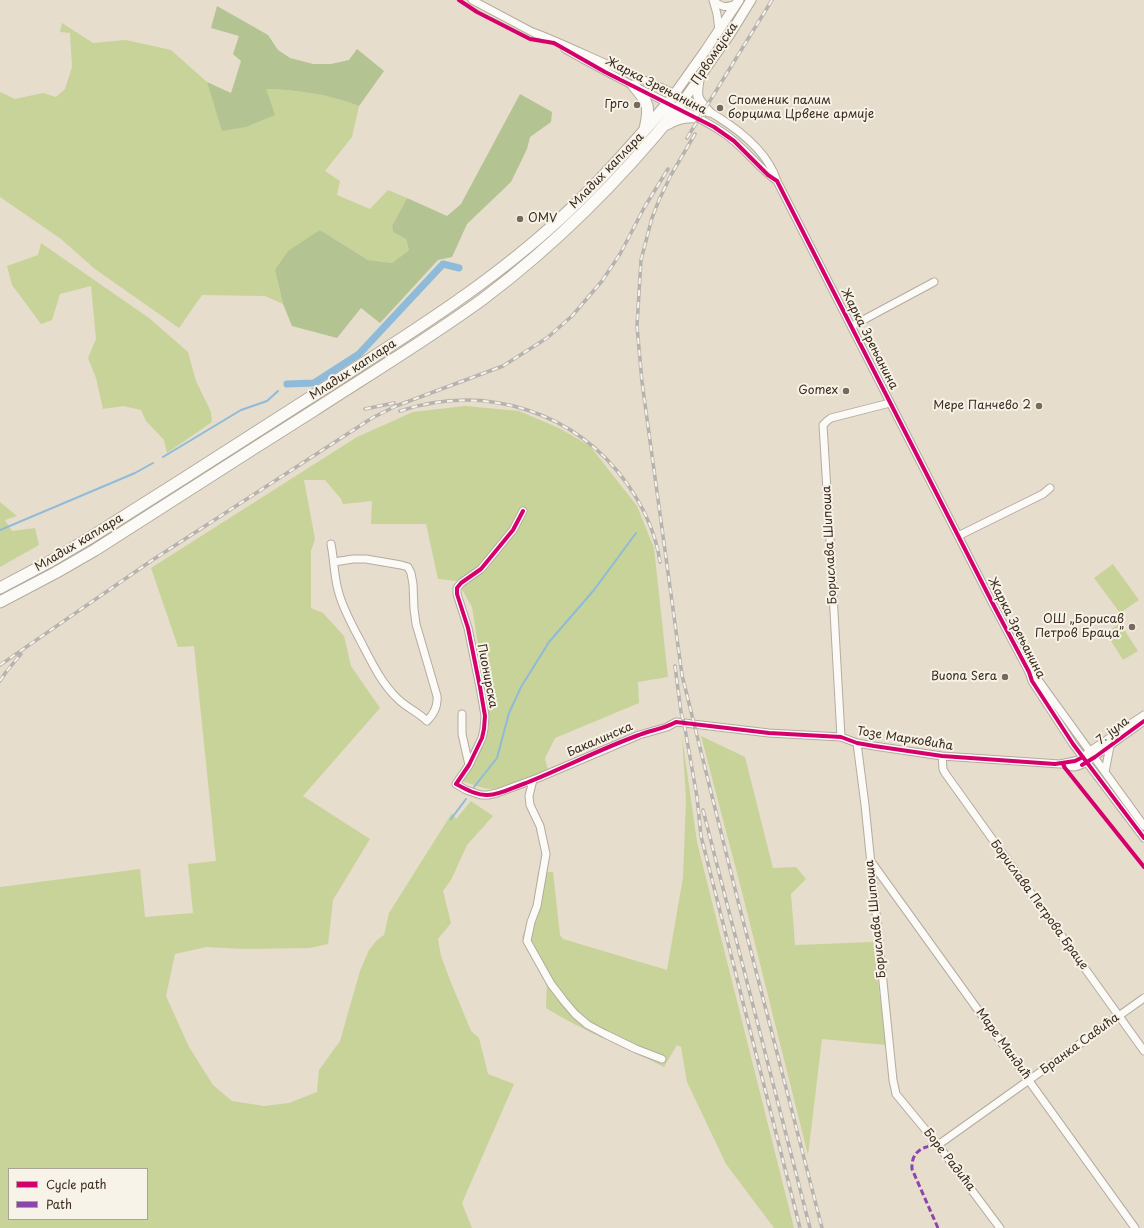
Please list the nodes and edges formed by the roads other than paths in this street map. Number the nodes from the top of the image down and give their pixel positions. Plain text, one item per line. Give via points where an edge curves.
1 (472, 0) edge
2 (713, 0) edge
3 (751, 0) edge
4 (738, 2) edge
5 (719, 31) junction
6 (533, 32) junction
7 (699, 78) junction
8 (634, 86) junction
9 (676, 94) junction
10 (685, 99) junction
11 (673, 106) junction
12 (709, 112) junction
13 (696, 117) junction
14 (663, 126) junction
15 (644, 132) junction
16 (777, 181) junction
17 (934, 282) dead end
18 (852, 326) junction
19 (890, 403) junction
20 (1050, 488) dead end
21 (522, 511) dead end
22 (958, 536) junction
23 (332, 544) dead end
24 (334, 562) junction
25 (0, 588) edge
26 (0, 602) edge
27 (1029, 672) junction
28 (462, 714) dead end
29 (1144, 715) edge
30 (1144, 720) edge
31 (676, 722) joint
32 (841, 737) junction
33 (856, 743) junction
34 (1075, 746) junction
35 (1110, 746) junction
36 (1090, 751) junction
37 (942, 756) junction
38 (1094, 757) junction
39 (1085, 760) junction
40 (1066, 763) junction
41 (469, 765) junction
42 (1105, 772) junction
43 (533, 780) junction
44 (1144, 826) edge
45 (1144, 838) edge
46 (870, 860) junction
47 (1144, 998) edge
48 (1119, 1016) junction
49 (1144, 1051) edge
50 (662, 1059) dead end
51 (1030, 1081) junction
52 (896, 1094) joint
53 (938, 1145) junction
54 (1000, 1228) edge
55 (1135, 1228) edge

1 - 6 street, Жарка Зрењанина
2 - 4 street via 724,6
2 - 5 street
3 - 7 main road, Првомајска
4 - 5 main road, Првомајска
5 - 9 main road, Првомајска
6 - 8 street, Жарка Зрењанина
6 - 9 street, Жарка Зрењанина
7 - 10 main road, Првомајска
7 - 12 main road via 699,102
8 - 11 street, Жарка Зрењанина
8 - 15 highway via 646,100 648,108
9 - 10 street, Жарка Зрењанина
9 - 11 main road, Првомајска
10 - 11 main road, Првомајска
10 - 12 street, Жарка Зрењанина
11 - 13 street, Жарка Зрењанина
11 - 14 highway, Младих каплара
11 - 15 highway, Младих каплара
12 - 16 street, Жарка Зрењанина via 753,143 774,170
13 - 14 highway via 686,116
13 - 16 street, Жарка Зрењанина via 729,136
14 - 26 highway, Младих каплара via 560,236 478,302 413,347 95,550
15 - 25 highway, Младих каплара via 551,228 454,304 88,539
16 - 18 street, Жарка Зрењанина
17 - 18 street
18 - 19 street, Жарка Зрењанина
19 - 22 street, Жарка Зрењанина
19 - 32 street, Борислава Шипоша via 832,418 822,425
20 - 22 street via 1043,494
21 - 41 street, Пионирска via 513,530 481,569 457,588 468,628 485,716 482,738
22 - 27 street, Жарка Зрењанина
23 - 24 street
24 - 24 street via 366,559 408,567 414,584 416,624 438,703 427,721 421,714 405,706 376,671 340,597
27 - 34 street, Жарка Зрењанина via 1032,681
27 - 36 street, Жарка Зрењанина via 1036,677
28 - 41 street via 462,734
29 - 36 street, 7. јула
30 - 35 street, 7. јула
31 - 32 street, Тозе Марковића via 769,733
31 - 43 street, Бакалинска
32 - 33 street, Тозе Марковића
33 - 37 street, Тозе Марковића
33 - 46 street, Борислава Шипоша
34 - 39 street, Жарка Зрењанина
34 - 40 street
35 - 38 street, 7. јула
35 - 42 street
36 - 38 street, Жарка Зрењанина
36 - 39 street, Тозе Марковића
37 - 40 street, Тозе Марковића
37 - 48 street, Борислава Петрова Браце via 944,773
38 - 39 street, Тозе Марковића
38 - 42 street, Жарка Зрењанина
39 - 40 street, Тозе Марковића via 1073,768 1068,767
39 - 45 street, Жарка Зрењанина
41 - 43 street, Пионирска via 456,784 481,795 497,793
42 - 44 street, Жарка Зрењанина
43 - 50 street via 529,796 530,805 540,826 546,854 537,906 527,941 552,984 575,1014 605,1034
46 - 51 street, Маре Мандић
46 - 52 street, Борислава Шипоша
47 - 48 street, Бранка Савића
48 - 49 street, Борислава Петрова Браце
48 - 51 street, Бранка Савића
51 - 53 street, Бранка Савића
51 - 55 street, Маре Мандић
52 - 53 street, Боре Радића
53 - 54 street, Боре Радића

